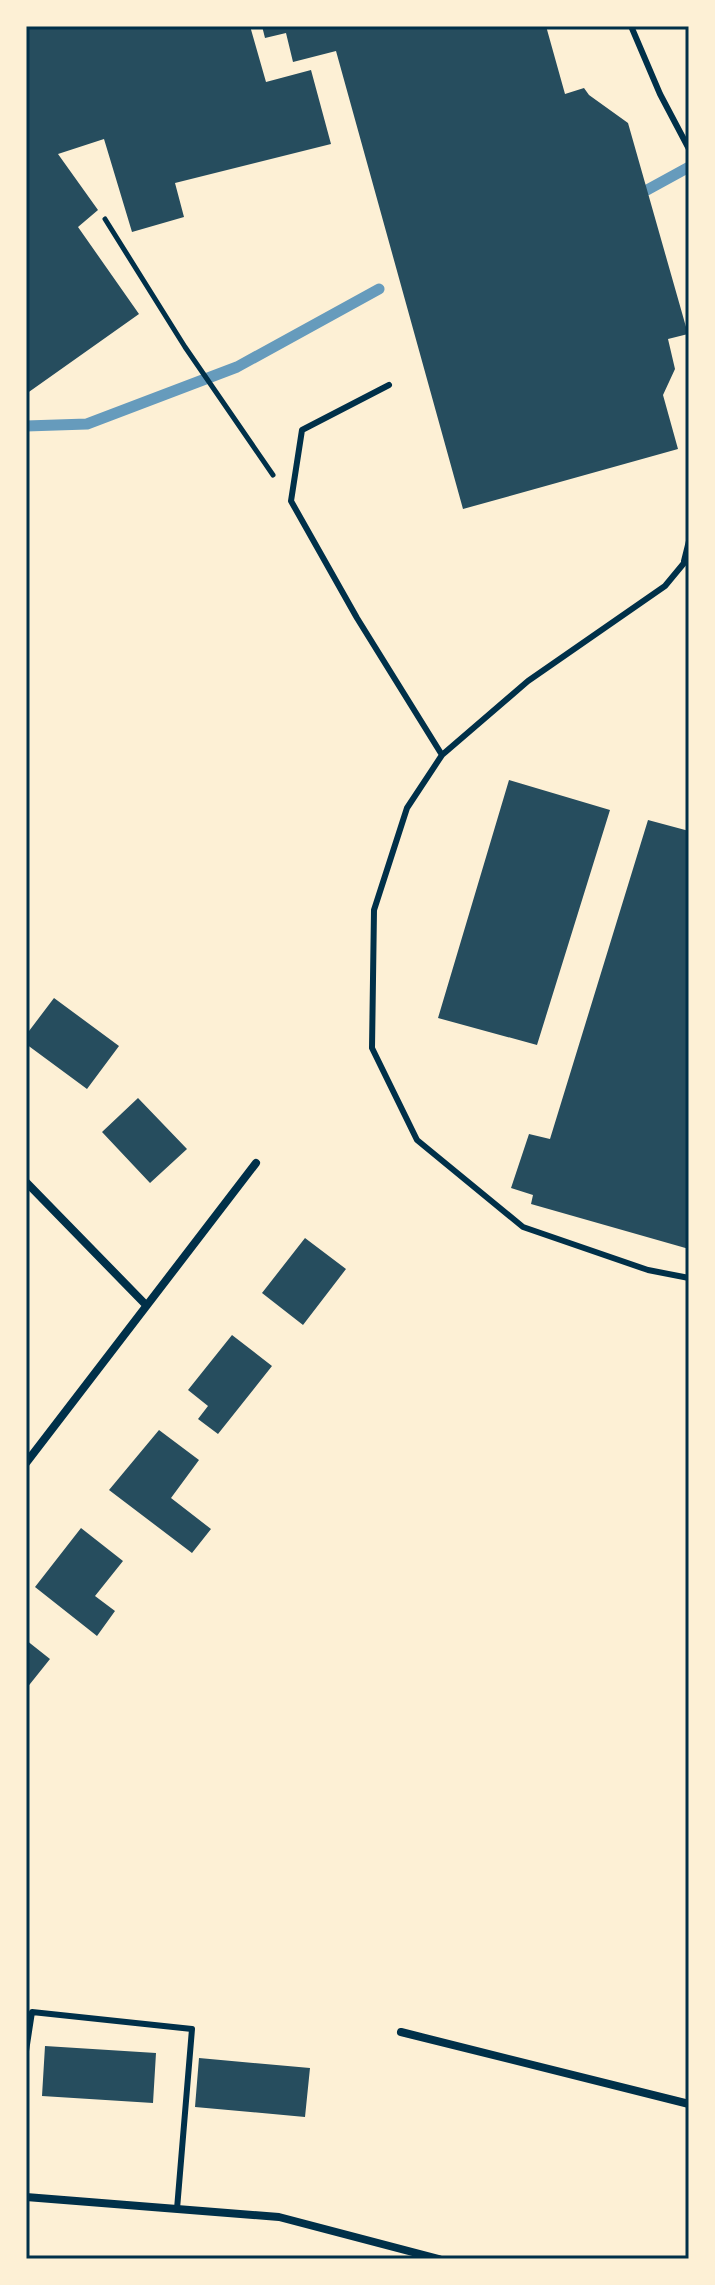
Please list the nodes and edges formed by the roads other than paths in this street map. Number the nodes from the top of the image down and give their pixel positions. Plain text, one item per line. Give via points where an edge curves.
1 (631, 26) edge
2 (689, 149) edge
3 (389, 385) dead end
4 (689, 541) edge
5 (687, 560) edge
6 (442, 755) junction
7 (256, 1163) dead end
8 (26, 1182) edge
9 (689, 1278) edge
10 (146, 1305) junction
11 (26, 1463) edge
12 (401, 2032) dead end
13 (26, 2051) edge
14 (689, 2104) edge
15 (26, 2197) edge
16 (177, 2209) junction
17 (439, 2259) edge

1 - 2 lane
3 - 6 lane via 302,430 291,501
4 - 5 lane
5 - 6 lane via 665,586 528,681
6 - 9 lane via 407,808 374,910 372,1048 417,1140 523,1227 648,1270
7 - 10 street
8 - 10 street
10 - 11 street
12 - 14 street
13 - 16 lane via 32,2012 192,2029
15 - 16 street
16 - 17 street via 279,2217

